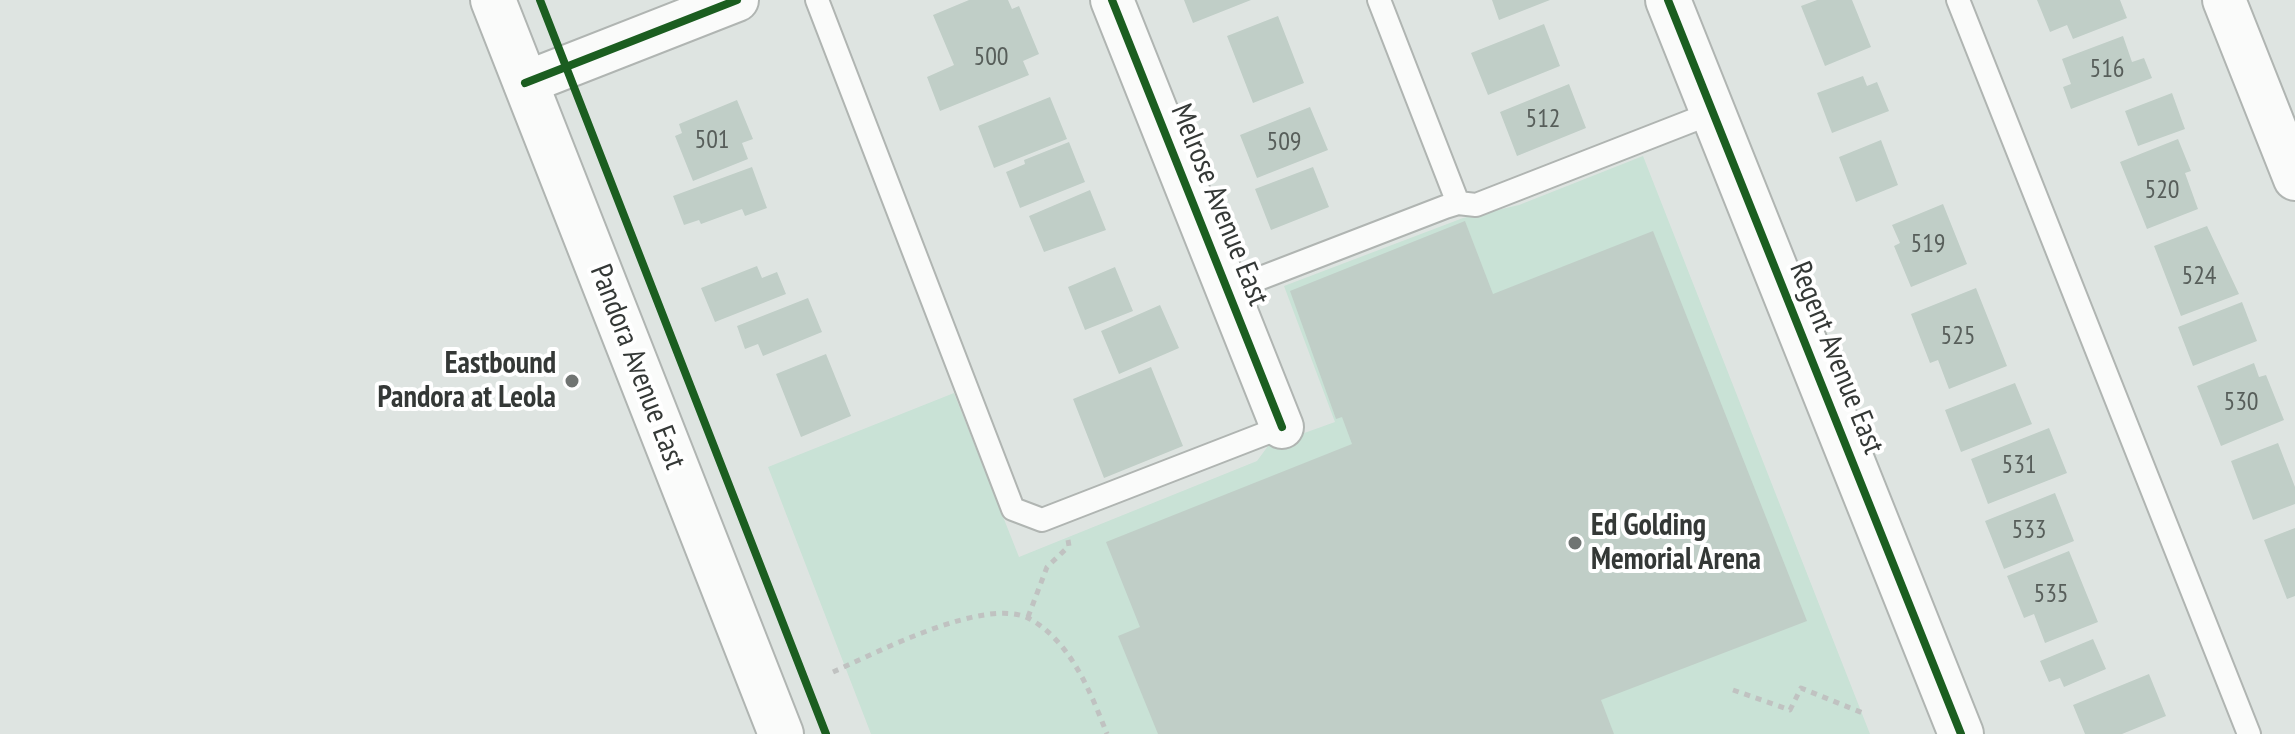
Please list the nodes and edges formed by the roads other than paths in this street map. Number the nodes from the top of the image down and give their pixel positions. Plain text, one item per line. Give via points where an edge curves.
1 (493, 0) edge
2 (737, 0) edge
3 (817, 0) edge
4 (1112, 0) edge
5 (1379, 0) edge
6 (1668, 0) edge
7 (1958, 0) edge
8 (2224, 0) edge
9 (525, 83) junction
10 (1712, 113) junction
11 (2295, 179) edge
12 (1458, 203) junction
13 (1227, 291) junction
14 (1282, 427) joint
15 (781, 734) edge
16 (1959, 734) edge
17 (2249, 734) edge

1 - 9 main road, Pandora Avenue East
2 - 9 street
3 - 14 lane via 1013,509 1042,520
4 - 13 street, Melrose Avenue East
5 - 12 lane
6 - 10 main road, Regent Avenue East
7 - 17 lane
8 - 11 street
9 - 15 main road, Pandora Avenue East
10 - 12 lane via 1476,205
10 - 16 main road, Regent Avenue East
12 - 13 lane
13 - 14 street, Melrose Avenue East

